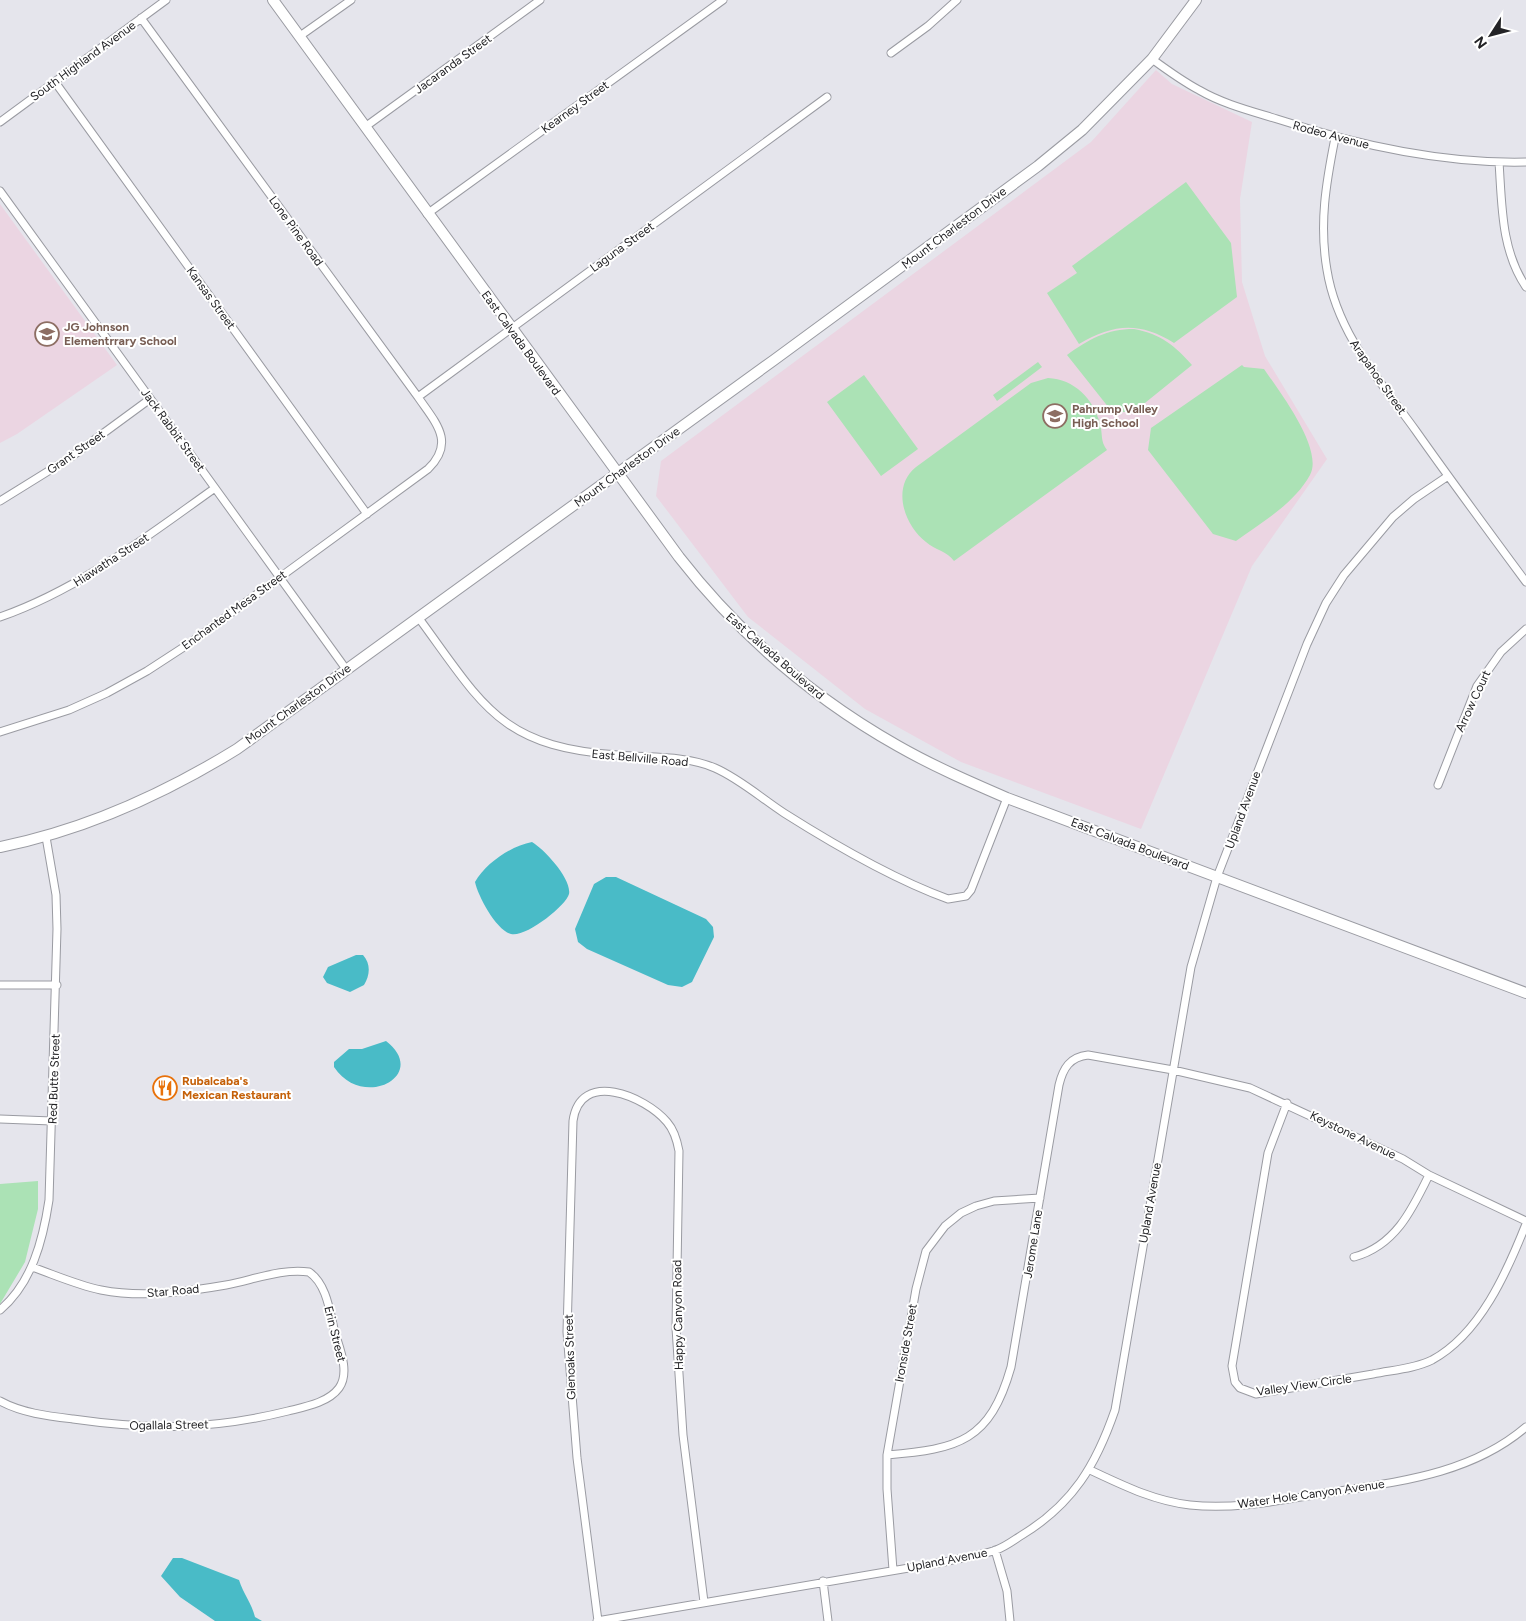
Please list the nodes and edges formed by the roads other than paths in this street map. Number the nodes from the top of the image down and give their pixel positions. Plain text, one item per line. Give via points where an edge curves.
1 (166, 0) edge
2 (273, 0) edge
3 (351, 0) edge
4 (540, 0) edge
5 (723, 0) edge
6 (958, 0) edge
7 (1196, 0) edge
8 (141, 18) junction
9 (300, 36) junction
10 (891, 53) dead end
11 (1152, 59) junction
12 (55, 82) junction
13 (827, 97) dead end
14 (0, 122) edge
15 (365, 127) junction
16 (1335, 138) junction
17 (1499, 162) junction
18 (1526, 162) edge
19 (0, 191) edge
20 (427, 214) junction
21 (1526, 287) edge
22 (512, 329) junction
23 (418, 397) junction
24 (150, 399) junction
25 (443, 448) joint
26 (616, 473) junction
27 (1448, 476) junction
28 (215, 488) junction
29 (0, 501) edge
30 (367, 514) junction
31 (280, 576) junction
32 (1526, 582) edge
33 (0, 617) edge
34 (418, 617) junction
35 (1526, 629) edge
36 (346, 669) junction
37 (0, 732) edge
38 (1438, 785) dead end
39 (1007, 798) junction
40 (46, 836) junction
41 (0, 847) edge
42 (1217, 877) junction
43 (57, 984) junction
44 (0, 985) edge
45 (1526, 993) edge
46 (1173, 1070) junction
47 (585, 1096) joint
48 (1287, 1103) junction
49 (0, 1119) edge
50 (52, 1121) junction
51 (1429, 1175) junction
52 (1040, 1198) junction
53 (1526, 1222) edge
54 (1354, 1257) dead end
55 (32, 1267) junction
56 (315, 1276) joint
57 (0, 1310) edge
58 (335, 1392) joint
59 (0, 1401) edge
60 (1526, 1427) edge
61 (887, 1455) junction
62 (1090, 1470) junction
63 (995, 1550) junction
64 (893, 1570) junction
65 (823, 1582) junction
66 (704, 1602) junction
67 (597, 1621) edge
68 (828, 1621) edge
69 (1010, 1621) edge

1 - 8 street, South Highland Avenue
2 - 9 main road, East Calvada Boulevard
3 - 9 street
4 - 15 street, Jacaranda Street
5 - 20 street, Kearney Street
6 - 10 street
7 - 11 main road, Mount Charleston Drive
8 - 12 street, South Highland Avenue
8 - 23 street, Lone Pine Road
9 - 15 main road, East Calvada Boulevard
11 - 16 street, Rodeo Avenue via 1200,91 1237,107
11 - 26 main road, Mount Charleston Drive via 1082,130 1038,166
12 - 14 street, South Highland Avenue
12 - 30 street, Kansas Street
13 - 22 street, Laguna Street
15 - 20 main road, East Calvada Boulevard
16 - 17 street, Rodeo Avenue via 1398,151
16 - 27 street, Arapahoe Street via 1323,216 1327,271 1334,300 1353,342
17 - 18 street, Rodeo Avenue
17 - 21 street via 1507,244
19 - 24 street, Jack Rabbit Street
20 - 22 main road, East Calvada Boulevard
22 - 23 street, Laguna Street
22 - 26 main road, East Calvada Boulevard
23 - 25 street, Lone Pine Road via 438,426
24 - 28 street, Jack Rabbit Street
24 - 29 street, Grant Street via 71,457
25 - 30 street, Enchanted Mesa Street via 437,461 428,469
26 - 34 main road, Mount Charleston Drive
26 - 39 main road, East Calvada Boulevard via 724,612 805,684 848,716 897,746
27 - 32 street, Arapahoe Street
27 - 42 street, Upland Avenue via 1393,517 1349,569 1326,603
28 - 31 street, Jack Rabbit Street
28 - 33 street, Hiawatha Street via 89,576
30 - 31 street, Enchanted Mesa Street
31 - 36 street, Jack Rabbit Street
31 - 37 street, Enchanted Mesa Street via 147,672 68,710
34 - 36 main road, Mount Charleston Drive
34 - 39 street, East Bellville Road via 487,708 516,730 536,740 580,753 673,759 714,767 843,849 948,899 966,896 971,890
35 - 38 street, Arrow Court via 1501,652 1477,686
36 - 40 main road, Mount Charleston Drive via 237,749 197,773 116,812
39 - 42 main road, East Calvada Boulevard
40 - 41 main road, Mount Charleston Drive
40 - 43 street, Red Butte Street via 56,895
42 - 45 main road, East Calvada Boulevard
42 - 46 street, Upland Avenue via 1191,967
43 - 44 street
43 - 50 street, Red Butte Street
46 - 48 street, Keystone Avenue via 1228,1081
46 - 52 street, Jerome Lane via 1088,1055 1079,1056 1066,1065 1059,1085
46 - 62 street, Upland Avenue via 1115,1410
47 - 66 street, Happy Canyon Road via 599,1091 613,1092 638,1100 658,1112 676,1137 679,1150 678,1358 683,1435
47 - 67 street, Glenoaks Street via 574,1110 573,1121 567,1332 578,1468
48 - 51 street, Keystone Avenue via 1403,1159
48 - 53 street, Valley View Circle via 1268,1153 1232,1366 1235,1382 1247,1392 1256,1394 1413,1367 1440,1355 1478,1316 1515,1251
49 - 50 street
50 - 55 street, Red Butte Street via 46,1224
51 - 53 street, Keystone Avenue
51 - 54 street via 1411,1213 1401,1226 1371,1250
52 - 61 street, Jerome Lane via 1012,1367 997,1406 979,1429 964,1440 931,1452
52 - 61 street, Ironside Street via 994,1201 976,1206 945,1226 930,1243 916,1289
55 - 56 street, Star Road via 102,1290 137,1293 170,1293 300,1270
55 - 57 street, Red Butte Street
56 - 58 street, Erin Street via 321,1284 343,1363 344,1377
58 - 59 street, Ogallala Street via 307,1406 261,1418 224,1424 149,1428 50,1416
60 - 62 street, Water Hole Canyon Avenue via 1492,1451 1458,1467 1422,1477 1260,1504 1189,1505 1138,1492
61 - 64 street, Ironside Street via 886,1489
62 - 63 street, Upland Avenue via 1052,1514
63 - 64 street, Upland Avenue
63 - 69 street via 1007,1591
64 - 65 street, Upland Avenue
65 - 66 street, Upland Avenue
65 - 68 street
66 - 67 street, Upland Avenue

